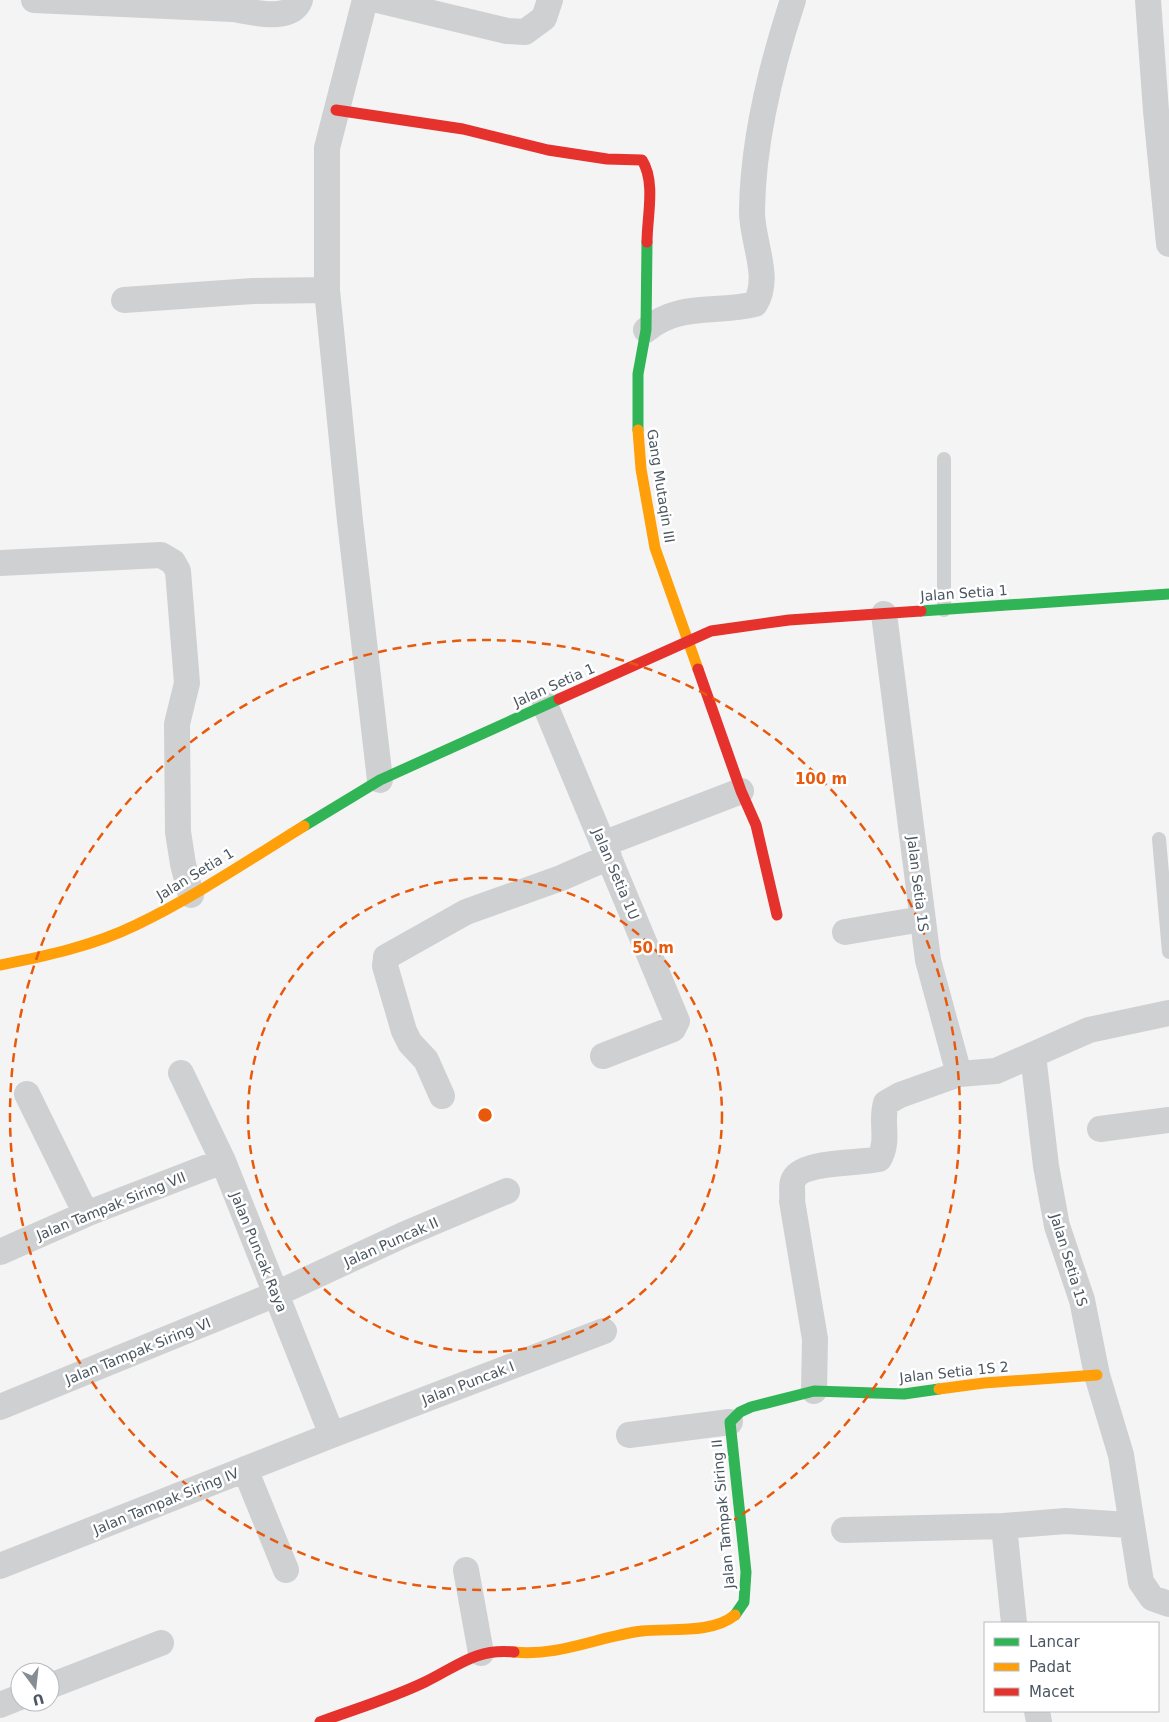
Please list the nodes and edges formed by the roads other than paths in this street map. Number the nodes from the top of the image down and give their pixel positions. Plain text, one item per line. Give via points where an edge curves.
1 (34, 0) edge
2 (300, 0) edge
3 (365, 0) edge
4 (378, 0) edge
5 (550, 0) edge
6 (793, 0) edge
7 (1148, 0) edge
8 (336, 110) junction
9 (1169, 244) edge
10 (327, 290) junction
11 (124, 300) dead end
12 (646, 330) junction
13 (944, 460) dead end
14 (0, 563) edge
15 (1169, 594) edge
16 (944, 610) junction
17 (884, 614) junction
18 (688, 640) junction
19 (545, 706) junction
20 (380, 780) junction
21 (741, 791) junction
22 (1159, 839) dead end
23 (606, 850) junction
24 (191, 895) junction
25 (777, 915) dead end
26 (922, 919) junction
27 (845, 932) dead end
28 (1169, 952) edge
29 (0, 965) edge
30 (1169, 1013) edge
31 (1033, 1055) junction
32 (603, 1056) dead end
33 (181, 1073) dead end
34 (959, 1074) junction
35 (27, 1094) dead end
36 (442, 1096) dead end
37 (1169, 1120) edge
38 (1100, 1129) dead end
39 (222, 1161) junction
40 (506, 1192) dead end
41 (86, 1214) junction
42 (0, 1252) edge
43 (276, 1294) junction
44 (604, 1331) dead end
45 (1097, 1375) junction
46 (814, 1391) junction
47 (0, 1407) edge
48 (730, 1422) junction
49 (332, 1435) junction
50 (629, 1435) dead end
51 (245, 1469) junction
52 (1130, 1525) junction
53 (1004, 1526) junction
54 (844, 1530) dead end
55 (0, 1566) edge
56 (286, 1570) dead end
57 (466, 1570) dead end
58 (1169, 1604) edge
59 (1014, 1622) edge
60 (161, 1643) dead end
61 (481, 1653) junction
62 (60, 1682) edge
63 (320, 1722) edge

1 - 2 street via 264,14 286,13
3 - 8 street
4 - 5 street via 507,31 525,32 544,18
6 - 12 street via 764,108 754,168 751,213 761,272 760,295 755,304 687,311 659,319
7 - 9 street
8 - 10 street via 327,148
8 - 12 street, Gang Mutaqin III via 463,129 548,150 607,159 642,160 650,184
10 - 11 street via 253,291
10 - 20 street
12 - 18 street, Gang Mutaqin III via 638,374 641,469 655,548
13 - 16 lane
14 - 24 street via 161,555 178,571 187,683 177,724 178,832
15 - 16 street, Jalan Setia 1
16 - 17 street, Jalan Setia 1
17 - 18 street, Jalan Setia 1 via 732,626
17 - 26 street, Jalan Setia 1S
18 - 19 street, Jalan Setia 1
18 - 21 street
19 - 20 street, Jalan Setia 1
19 - 23 street, Jalan Setia 1U
20 - 24 street, Jalan Setia 1
21 - 23 street
21 - 25 street via 756,825
22 - 28 lane
23 - 32 street, Jalan Setia 1U via 677,1021 674,1029
23 - 36 street via 561,878 466,912 386,957 385,966 404,1031 426,1060
24 - 29 street, Jalan Setia 1 via 134,926 86,944
26 - 27 street
26 - 34 street, Jalan Setia 1S via 928,960
30 - 31 street via 1089,1030
31 - 34 street via 996,1071
31 - 45 street, Jalan Setia 1S via 1046,1166 1057,1226 1082,1300
33 - 39 street, Jalan Puncak Raya
34 - 46 street via 886,1103 883,1113 886,1131 884,1150 879,1159 810,1168 798,1173 793,1181 792,1201 815,1339
35 - 41 street
37 - 38 street
39 - 41 street, Jalan Tampak Siring VII
39 - 43 street, Jalan Puncak Raya
40 - 43 street, Jalan Puncak II
41 - 42 street, Jalan Tampak Siring VII
43 - 47 street, Jalan Tampak Siring VI
43 - 49 street, Jalan Puncak Raya
44 - 49 street, Jalan Puncak I
45 - 46 street, Jalan Setia 1S 2 via 984,1383 904,1394
45 - 52 street, Jalan Setia 1S via 1121,1455
46 - 48 street, Jalan Tampak Siring II via 751,1407
48 - 50 street
48 - 61 street, Jalan Tampak Siring II via 746,1572 744,1602 738,1614 713,1626 641,1631 533,1654 497,1650
49 - 51 street, Jalan Tampak Siring IV
51 - 55 street, Jalan Tampak Siring IV
51 - 56 street
52 - 53 street via 1066,1521
52 - 58 street, Jalan Setia 1S via 1141,1582 1152,1598
53 - 54 street
53 - 59 street
57 - 61 street
60 - 62 street
61 - 63 street, Jalan Tampak Siring II via 454,1664 425,1682

